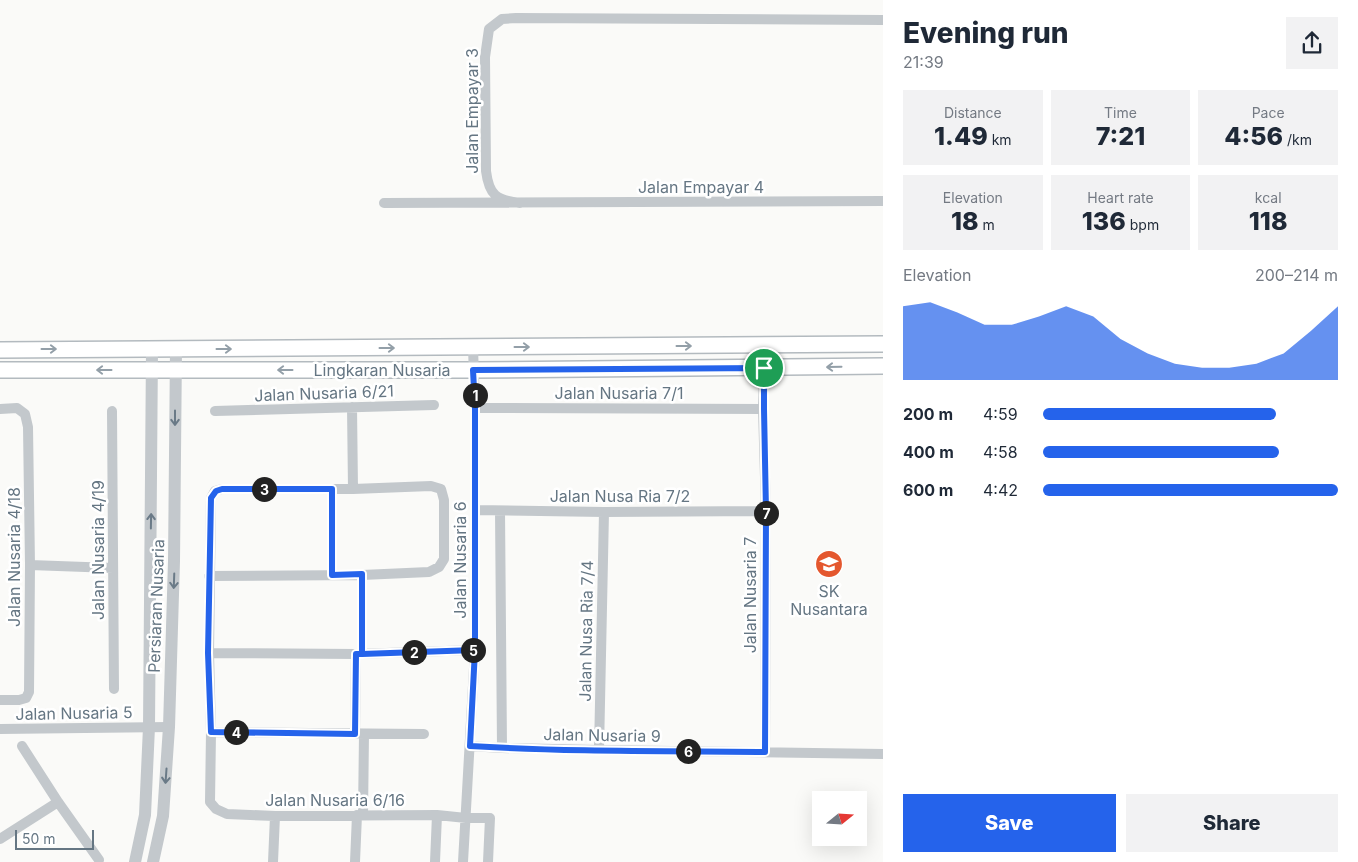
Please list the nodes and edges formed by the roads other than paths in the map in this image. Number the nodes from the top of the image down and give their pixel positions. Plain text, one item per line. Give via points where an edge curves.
1 (883, 20) edge
2 (883, 201) edge
3 (384, 203) dead end
4 (520, 203) junction
5 (883, 344) edge
6 (765, 345) junction
7 (473, 347) junction
8 (152, 349) junction
9 (176, 349) junction
10 (0, 350) edge
11 (883, 366) edge
12 (764, 368) junction
13 (152, 369) junction
14 (0, 370) edge
15 (176, 370) junction
16 (473, 370) junction
17 (434, 405) dead end
18 (352, 407) junction
19 (475, 408) junction
20 (0, 409) edge
21 (764, 409) junction
22 (112, 411) dead end
23 (215, 411) dead end
24 (332, 489) junction
25 (353, 489) junction
26 (475, 510) junction
27 (500, 511) junction
28 (766, 511) junction
29 (604, 512) junction
30 (30, 565) junction
31 (113, 568) junction
32 (362, 574) junction
33 (332, 575) junction
34 (209, 576) junction
35 (475, 650) junction
36 (208, 653) junction
37 (359, 654) junction
38 (114, 689) dead end
39 (0, 700) edge
40 (149, 727) junction
41 (169, 727) junction
42 (0, 730) edge
43 (211, 732) junction
44 (359, 734) junction
45 (424, 734) dead end
46 (22, 746) dead end
47 (470, 746) junction
48 (502, 748) junction
49 (599, 750) junction
50 (765, 752) junction
51 (883, 754) edge
52 (58, 802) junction
53 (360, 815) junction
54 (436, 815) junction
55 (275, 816) junction
56 (466, 818) junction
57 (0, 839) edge
58 (99, 860) dead end
59 (135, 862) edge
60 (153, 862) edge
61 (273, 862) edge
62 (355, 862) edge
63 (435, 862) edge
64 (463, 862) edge
65 (488, 862) edge

1 - 4 street, Jalan Empayar 3 via 502,19 488,29 485,57 487,183 494,195 507,202
2 - 4 street, Jalan Empayar 4
3 - 4 street, Jalan Empayar 4
5 - 6 main road, Lingkaran Nusaria
7 -> 6 main road, Lingkaran Nusaria
6 - 12 street, Jalan Nusaria 7
9 -> 7 main road, Lingkaran Nusaria
7 - 16 street, Jalan Nusaria 6
8 - 9 main road, Lingkaran Nusaria
10 -> 8 main road, Lingkaran Nusaria
8 - 13 street, Persiaran Nusaria
9 - 15 street, Persiaran Nusaria
11 -> 12 main road, Lingkaran Nusaria
12 - 16 main road, Lingkaran Nusaria
12 - 21 street, Jalan Nusaria 7
13 -> 14 main road, Lingkaran Nusaria
13 - 15 main road, Lingkaran Nusaria
40 -> 13 street, Persiaran Nusaria
16 -> 15 main road, Lingkaran Nusaria
15 -> 41 street, Persiaran Nusaria
16 - 19 street, Jalan Nusaria 6
17 - 18 street, Jalan Nusaria 6/21
18 - 23 street, Jalan Nusaria 6/21
18 - 25 street
19 - 21 street, Jalan Nusaria 7/1
19 - 26 street, Jalan Nusaria 6
20 - 30 street, Jalan Nusaria 4/18 via 17,408 25,414 28,427
21 - 28 street, Jalan Nusaria 7
22 - 31 street, Jalan Nusaria 4/19
24 - 25 street
24 - 33 street
24 - 34 street via 216,491 211,498
25 - 32 street via 431,486 441,489 444,500 444,559 439,567 430,572
26 - 27 street, Jalan Nusa Ria 7/2
26 - 35 street, Jalan Nusaria 6
27 - 29 street, Jalan Nusa Ria 7/2
27 - 48 street
28 - 29 street, Jalan Nusa Ria 7/2
28 - 50 street, Jalan Nusaria 7
29 - 49 street, Jalan Nusa Ria 7/4
30 - 31 street
30 - 39 street, Jalan Nusaria 4/18 via 29,692 26,698 19,700
31 - 38 street, Jalan Nusaria 4/19
32 - 33 street
32 - 37 street
33 - 34 street
34 - 36 street
35 - 37 street
35 - 47 street, Jalan Nusaria 6
36 - 37 street
36 - 43 street
37 - 44 street
40 - 41 street, Jalan Nusaria 5
40 - 42 street, Jalan Nusaria 5
40 - 59 street, Persiaran Nusaria via 145,815
41 -> 60 street, Persiaran Nusaria via 163,816
43 - 44 street
43 - 55 street, Jalan Nusaria 6/16 via 210,802 227,814
44 - 45 street
44 - 53 street
46 - 52 street
47 - 48 street, Jalan Nusaria 9
47 - 56 street, Jalan Nusaria 6
48 - 49 street, Jalan Nusaria 9
49 - 50 street, Jalan Nusaria 9
50 - 51 street, Jalan Nusaria 9
52 - 57 street
52 - 58 street
53 - 54 street, Jalan Nusaria 6/16
53 - 55 street, Jalan Nusaria 6/16
53 - 62 street
54 - 56 street, Jalan Nusaria 6/16
54 - 63 street
55 - 61 street
56 - 64 street, Jalan Nusaria 6
56 - 65 street, Jalan Nusaria 6/16 via 490,818

